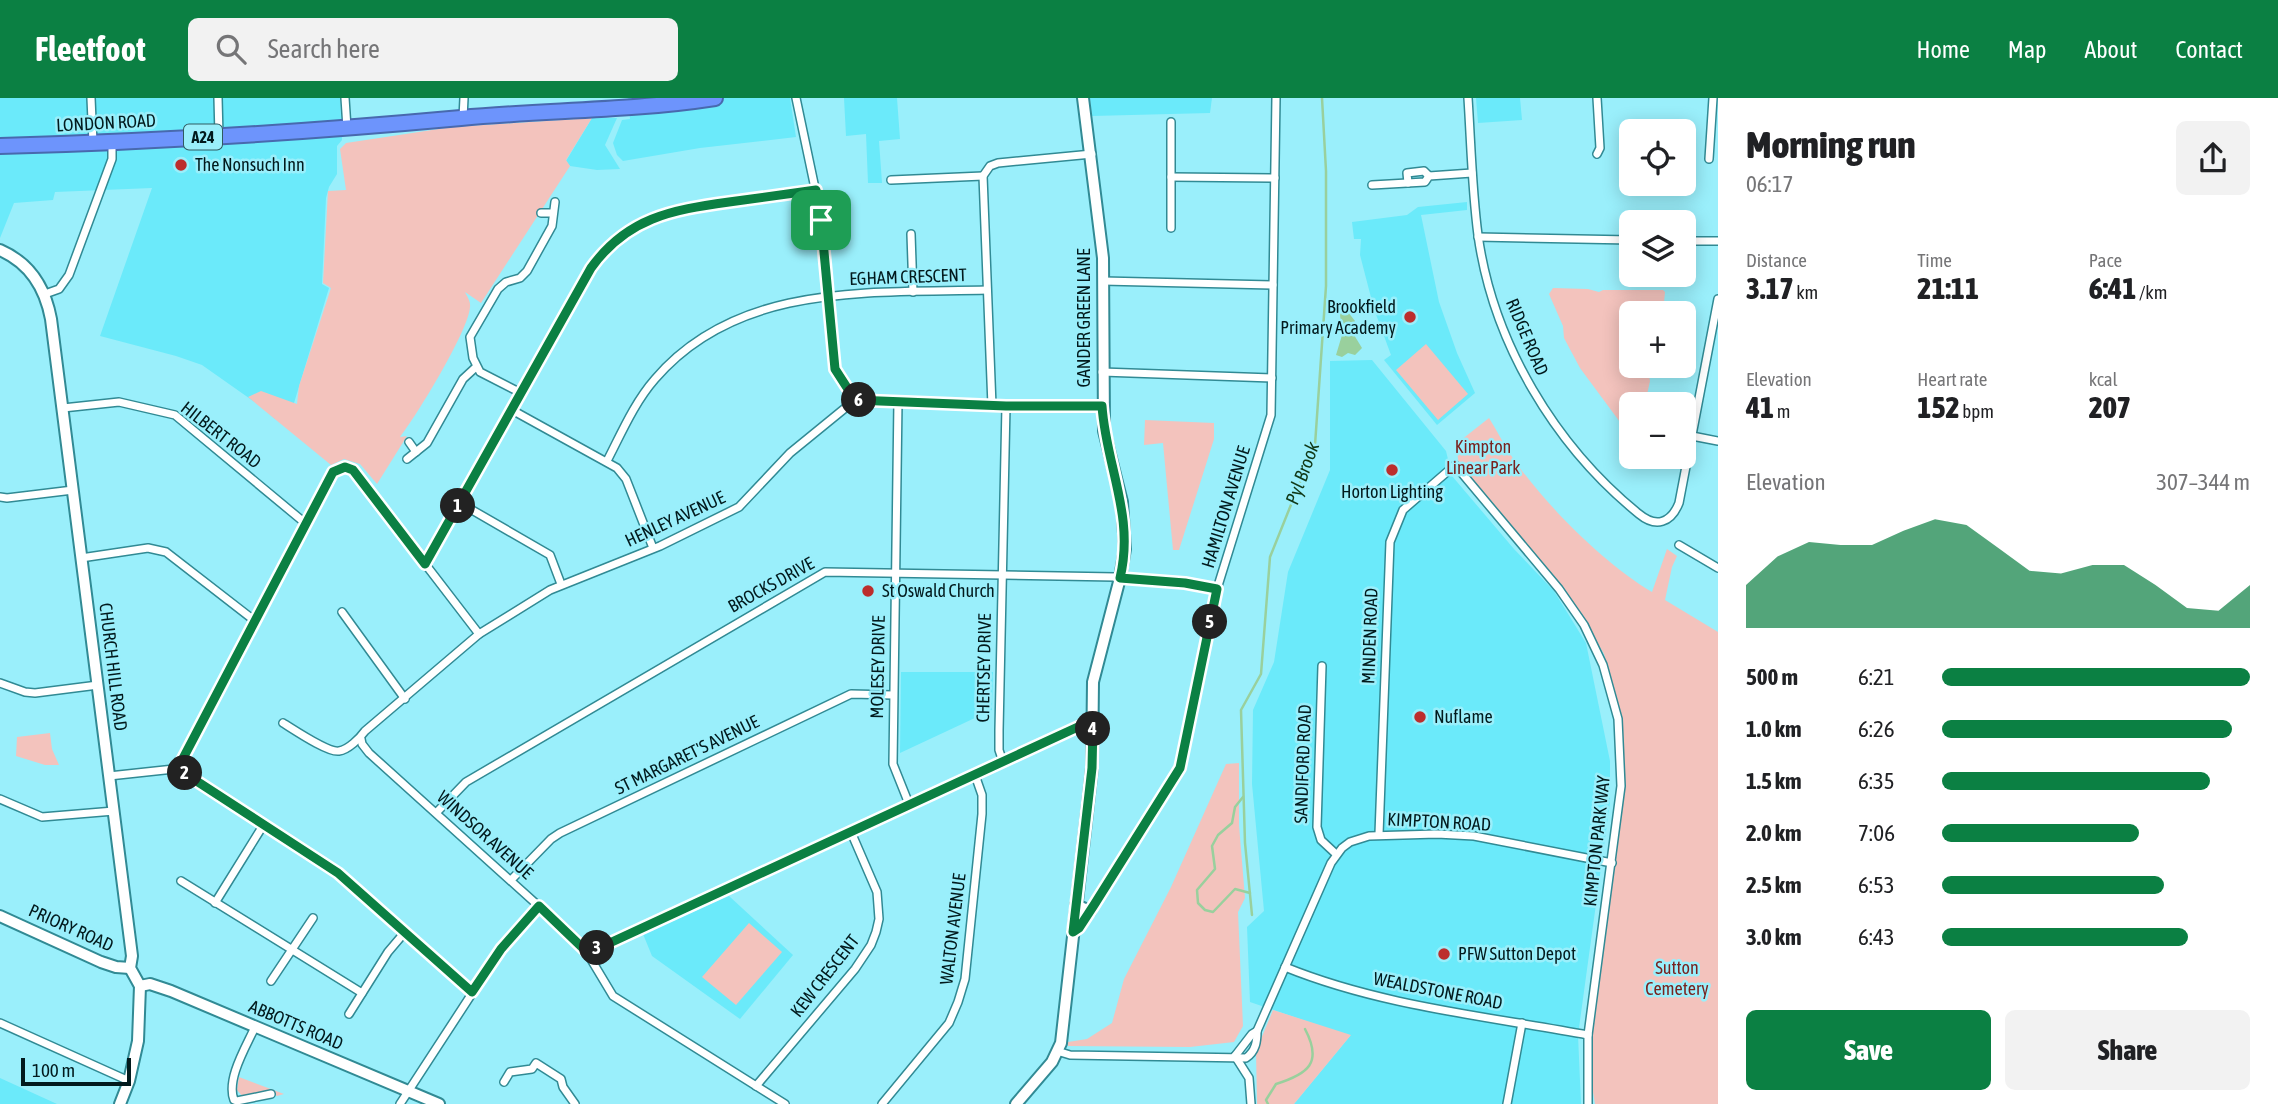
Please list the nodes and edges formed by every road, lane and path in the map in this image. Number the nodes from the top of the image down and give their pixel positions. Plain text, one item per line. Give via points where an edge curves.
1 (92, 98) edge
2 (218, 98) edge
3 (345, 98) edge
4 (464, 98) edge
5 (715, 98) edge
6 (796, 98) edge
7 (1083, 98) edge
8 (1276, 98) edge
9 (1468, 98) edge
10 (1597, 98) edge
11 (1713, 98) edge
12 (463, 118) junction
13 (1171, 122) dead end
14 (346, 128) junction
15 (219, 136) junction
16 (112, 142) junction
17 (93, 143) junction
18 (0, 146) edge
19 (1092, 154) junction
20 (1597, 154) dead end
21 (1709, 159) dead end
22 (1472, 173) junction
23 (982, 177) junction
24 (1171, 177) junction
25 (1275, 178) junction
26 (891, 180) dead end
27 (1372, 185) dead end
28 (816, 190) junction
29 (555, 202) dead end
30 (541, 213) dead end
31 (553, 213) junction
32 (1171, 228) dead end
33 (911, 234) dead end
34 (1478, 237) junction
35 (1619, 240) edge
36 (1696, 241) edge
37 (1718, 242) edge
38 (0, 250) edge
39 (1103, 281) junction
40 (1273, 285) junction
41 (987, 290) junction
42 (913, 292) junction
43 (45, 294) junction
44 (828, 296) junction
45 (1718, 299) edge
46 (1714, 340) edge
47 (476, 367) junction
48 (1102, 372) junction
49 (1272, 378) junction
50 (521, 393) junction
51 (855, 400) junction
52 (898, 401) junction
53 (992, 406) junction
54 (1006, 406) junction
55 (1102, 406) junction
56 (63, 408) junction
57 (512, 410) junction
58 (1696, 419) edge
59 (1696, 437) edge
60 (1718, 441) edge
61 (409, 442) dead end
62 (416, 452) junction
63 (407, 459) dead end
64 (607, 461) junction
65 (1455, 466) joint
66 (1686, 469) edge
67 (73, 490) junction
68 (0, 497) edge
69 (460, 503) junction
70 (305, 523) junction
71 (1679, 545) dead end
72 (653, 548) junction
73 (81, 558) junction
74 (425, 564) junction
75 (1718, 568) edge
76 (896, 572) junction
77 (1002, 575) junction
78 (1120, 578) junction
79 (561, 584) junction
80 (1217, 589) junction
81 (342, 612) dead end
82 (255, 621) junction
83 (479, 634) junction
84 (1322, 666) dead end
85 (0, 683) edge
86 (98, 685) junction
87 (893, 695) junction
88 (405, 699) junction
89 (283, 723) dead end
90 (1093, 724) junction
91 (361, 739) junction
92 (1003, 762) junction
93 (178, 769) junction
94 (975, 775) junction
95 (109, 776) junction
96 (0, 799) edge
97 (909, 804) junction
98 (114, 811) junction
99 (437, 812) junction
100 (264, 824) junction
101 (850, 832) junction
102 (1378, 834) junction
103 (1336, 853) junction
104 (1612, 863) junction
105 (511, 880) junction
106 (180, 881) dead end
107 (215, 903) junction
108 (1076, 905) junction
109 (539, 906) junction
110 (1090, 911) junction
111 (0, 916) edge
112 (313, 918) dead end
113 (405, 932) junction
114 (1073, 932) junction
115 (292, 951) junction
116 (588, 953) junction
117 (1285, 967) junction
118 (130, 968) junction
119 (271, 981) dead end
120 (140, 986) junction
121 (472, 992) junction
122 (362, 993) junction
123 (349, 1014) dead end
124 (0, 1023) edge
125 (1522, 1023) junction
126 (255, 1027) junction
127 (1588, 1035) junction
128 (1057, 1051) junction
129 (1235, 1056) junction
130 (129, 1081) junction
131 (504, 1082) dead end
132 (756, 1086) junction
133 (408, 1091) junction
134 (271, 1094) dead end
135 (232, 1102) edge
136 (120, 1104) edge
137 (400, 1104) edge
138 (439, 1104) edge
139 (575, 1104) edge
140 (785, 1104) edge
141 (882, 1104) edge
142 (1016, 1104) edge
143 (1251, 1104) edge
144 (1507, 1104) edge
145 (1588, 1104) edge

1 - 17 street
2 - 15 street
3 - 14 street
4 - 12 street
5 - 12 highway, LONDON ROAD / A24 via 642,108
6 - 28 street
7 - 19 street, GANDER GREEN LANE
8 - 25 street, HAMILTON AVENUE
9 - 22 street, RIDGE ROAD
10 - 20 street
11 - 21 street
12 - 14 highway, LONDON ROAD / A24
13 - 24 street
14 - 15 highway, LONDON ROAD / A24
15 - 16 highway, LONDON ROAD / A24
16 - 17 highway, LONDON ROAD / A24
16 - 43 street via 113,159 69,275 59,289
17 - 18 highway, LONDON ROAD / A24
19 - 23 street via 999,163
19 - 39 street, GANDER GREEN LANE
22 - 27 street
22 - 34 street, RIDGE ROAD
23 - 26 street
23 - 41 street
24 - 25 street
24 - 32 street
25 - 40 street, HAMILTON AVENUE
28 - 44 street
28 - 50 street via 686,208 650,218 624,234 591,268
29 - 31 street
30 - 31 street
31 - 47 street via 552,226 527,271 498,289 473,331 470,342
33 - 42 street
34 - 35 street
34 - 66 street, RIDGE ROAD via 1487,280 1511,348 1529,384 1587,466 1644,518 1660,523 1672,517 1679,503
36 - 37 street
38 - 43 street, CHURCH HILL ROAD via 26,266
39 - 40 street
39 - 48 street, GANDER GREEN LANE
40 - 49 street, HAMILTON AVENUE
41 - 42 street, EGHAM CRESCENT
41 - 53 street
42 - 44 street, EGHAM CRESCENT
43 - 56 street, CHURCH HILL ROAD
44 - 51 street via 835,369
44 - 64 street, EGHAM CRESCENT via 740,317 687,348 643,394
45 - 46 street
46 - 58 street
47 - 50 street
47 - 62 street via 463,379 427,443
48 - 49 street
48 - 55 street, GANDER GREEN LANE
49 - 80 street, HAMILTON AVENUE via 1271,415
50 - 57 street
51 - 52 street
51 - 72 street, HENLEY AVENUE via 799,445 739,507
52 - 53 street
52 - 76 street, MOLESEY DRIVE
53 - 54 street
54 - 55 street
54 - 77 street, CHERTSEY DRIVE
55 - 78 street, GANDER GREEN LANE via 1105,439 1124,516
56 - 67 street, CHURCH HILL ROAD
56 - 70 street, HILBERT ROAD via 119,402 175,415
57 - 64 street
57 - 69 street
59 - 60 street
61 - 62 street
62 - 63 street
64 - 72 street via 626,479
65 - 102 street, MINDEN ROAD via 1402,510 1390,542
65 - 104 street, KIMPTON PARK WAY via 1559,589 1584,625 1603,665 1620,740 1621,786
67 - 68 street
67 - 73 street, CHURCH HILL ROAD
69 - 74 street
69 - 79 street via 550,555
70 - 74 street via 333,472 345,467 353,470
70 - 82 street
71 - 75 street
72 - 79 street, HENLEY AVENUE
73 - 82 street via 148,548 166,552
73 - 86 street, CHURCH HILL ROAD
74 - 83 street
76 - 77 street, BROCKS DRIVE
76 - 87 street, MOLESEY DRIVE
76 - 99 street, BROCKS DRIVE via 814,576 466,782
77 - 78 street, BROCKS DRIVE
77 - 92 street, CHERTSEY DRIVE via 999,750
78 - 80 street, BROCKS DRIVE
78 - 90 street, GANDER GREEN LANE via 1093,682
79 - 83 street, HENLEY AVENUE
80 - 110 street, HAMILTON AVENUE via 1180,768
81 - 88 street
82 - 93 street
83 - 88 street, HENLEY AVENUE
84 - 103 street, SANDIFORD ROAD via 1317,827 1321,840
85 - 86 street via 35,693
86 - 95 street, CHURCH HILL ROAD
87 - 97 street, MOLESEY DRIVE via 893,764
87 - 105 street, ST MARGARET'S AVENUE via 851,694 560,833
88 - 91 street, HENLEY AVENUE
89 - 91 street via 334,751
90 - 92 street
90 - 108 street, GANDER GREEN LANE
91 - 99 street, WINDSOR AVENUE via 369,752
92 - 94 street
93 - 95 street
93 - 100 street
94 - 97 street
94 - 141 street, WALTON AVENUE via 982,814 962,992 948,1023
95 - 98 street, CHURCH HILL ROAD
96 - 98 street via 41,817
97 - 101 street
98 - 118 street, CHURCH HILL ROAD
99 - 105 street, WINDSOR AVENUE
100 - 107 street
100 - 113 street via 338,873
101 - 116 street
101 - 132 street, KEW CRESCENT via 877,892 876,932 855,969
102 - 103 street, KIMPTON ROAD via 1350,842
102 - 104 street, KIMPTON ROAD via 1474,836
103 - 117 street
104 - 127 street, KIMPTON PARK WAY
105 - 109 street, WINDSOR AVENUE
106 - 107 street
107 - 115 street
108 - 110 street
108 - 114 street, GANDER GREEN LANE
109 - 116 street, WINDSOR AVENUE
109 - 121 street via 501,949
110 - 114 street, HAMILTON AVENUE
111 - 118 street, PRIORY ROAD via 101,962
112 - 115 street
113 - 121 street
113 - 122 street
114 - 128 street, GANDER GREEN LANE
115 - 119 street
115 - 122 street
116 - 132 street, WINDSOR AVENUE via 613,996
117 - 125 street, WEALDSTONE ROAD via 1369,995
117 - 129 street via 1257,1031
118 - 120 street, CHURCH HILL ROAD
120 - 126 street, ABBOTTS ROAD via 150,984
120 - 130 street via 138,1041
121 - 133 street
122 - 123 street
124 - 130 street
125 - 127 street, WEALDSTONE ROAD
125 - 144 street
126 - 133 street, ABBOTTS ROAD
126 - 135 street via 236,1072
127 - 145 street, KIMPTON PARK WAY
128 - 129 street via 1070,1055
128 - 142 street, GANDER GREEN LANE
129 - 143 street via 1249,1078
130 - 136 street
131 - 139 street via 510,1072 532,1069 536,1062 561,1079
132 - 140 street, WINDSOR AVENUE
133 - 137 street
133 - 138 street, ABBOTTS ROAD
134 - 135 street

